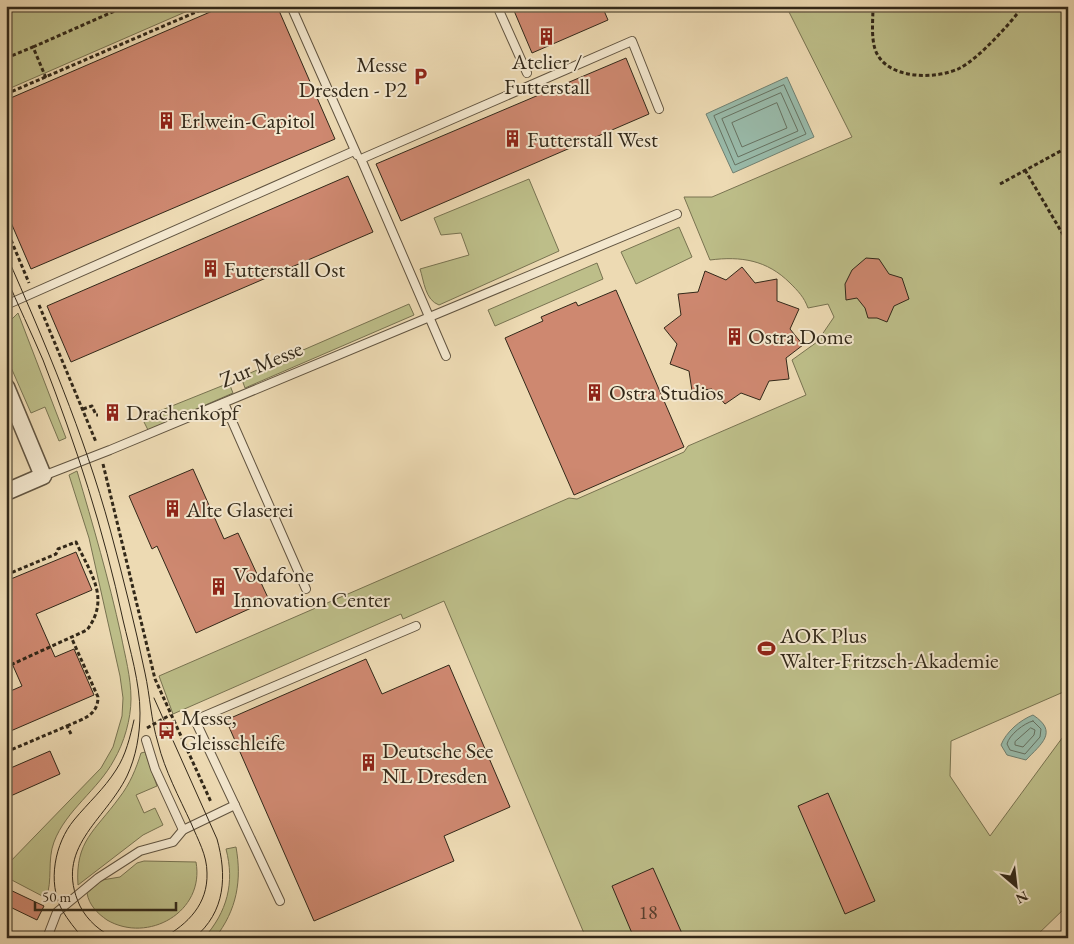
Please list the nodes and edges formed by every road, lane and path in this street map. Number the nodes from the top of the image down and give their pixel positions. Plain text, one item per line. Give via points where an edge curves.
1 (126, 6) edge
2 (210, 6) edge
3 (291, 6) edge
4 (498, 6) edge
5 (874, 6) edge
6 (1023, 6) edge
7 (33, 47) junction
8 (6, 58) edge
9 (527, 73) dead end
10 (46, 78) junction
11 (6, 94) edge
12 (659, 109) dead end
13 (1068, 147) edge
14 (354, 151) junction
15 (361, 159) junction
16 (1025, 170) junction
17 (1000, 184) dead end
18 (677, 214) dead end
19 (6, 228) edge
20 (1068, 243) edge
21 (34, 293) junction
22 (6, 305) edge
23 (429, 318) junction
24 (446, 356) dead end
25 (6, 387) edge
26 (224, 403) junction
27 (82, 409) junction
28 (98, 415) dead end
29 (100, 453) junction
30 (43, 476) junction
31 (6, 492) edge
32 (6, 562) edge
33 (11, 573) junction
34 (6, 575) edge
35 (306, 589) dead end
36 (416, 626) dead end
37 (72, 638) junction
38 (6, 667) edge
39 (170, 715) junction
40 (67, 726) junction
41 (71, 734) dead end
42 (146, 740) joint
43 (6, 752) edge
44 (235, 806) junction
45 (217, 815) junction
46 (182, 830) junction
47 (280, 901) dead end
48 (47, 938) edge

1 - 7 path
2 - 10 path
3 - 14 lane
4 - 9 lane
5 - 6 path via 875,50 888,67 936,76 961,68 1008,26
7 - 8 path
7 - 10 path
10 - 11 path
12 - 15 lane via 632,41
13 - 16 path
14 - 15 lane
14 - 21 lane
15 - 23 lane
16 - 17 path
16 - 20 path
18 - 23 lane, Zur Messe
19 - 21 path
21 - 22 lane
21 - 27 path
23 - 24 lane
23 - 26 lane, Zur Messe
25 - 30 street
26 - 29 lane, Zur Messe
26 - 35 lane
27 - 28 path via 92,406
27 - 29 path
29 - 30 lane, Zur Messe
29 - 39 path via 155,678
30 - 31 street
32 - 33 path
33 - 34 path
33 - 37 path via 76,542 100,598 95,620 87,630
36 - 44 lane via 194,720
37 - 38 path
37 - 40 path via 98,697 98,706 94,713
39 - 42 path via 146,728
39 - 45 path
40 - 41 path
40 - 43 path
42 - 46 lane
44 - 45 lane
44 - 47 lane
45 - 46 lane
46 - 48 lane via 173,842 140,851 98,878 57,912

